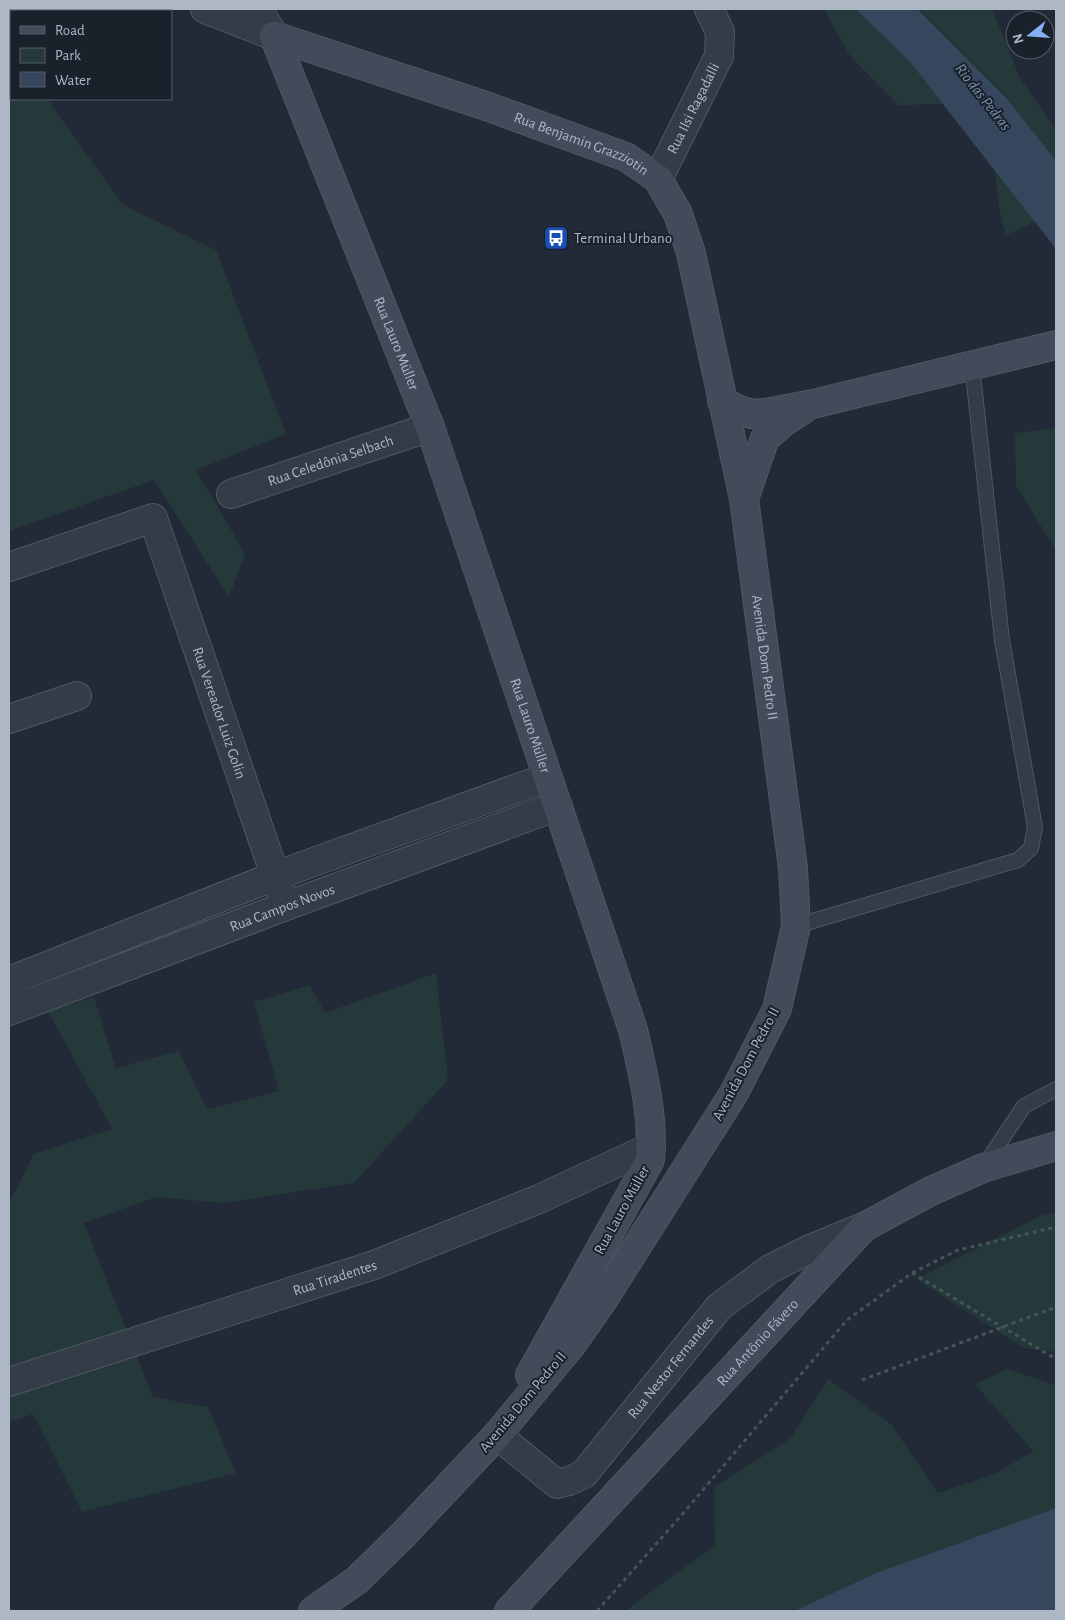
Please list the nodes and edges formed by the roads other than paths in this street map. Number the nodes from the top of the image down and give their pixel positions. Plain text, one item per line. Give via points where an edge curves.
1 (205, 9) edge
2 (258, 9) edge
3 (709, 9) edge
4 (274, 36) junction
5 (658, 180) junction
6 (1056, 345) edge
7 (972, 365) junction
8 (722, 401) junction
9 (813, 404) junction
10 (430, 427) junction
11 (231, 494) dead end
12 (744, 499) junction
13 (9, 567) edge
14 (78, 696) dead end
15 (9, 719) edge
16 (548, 777) junction
17 (558, 806) junction
18 (275, 876) junction
19 (286, 906) junction
20 (796, 926) junction
21 (9, 981) edge
22 (9, 1011) edge
23 (1056, 1089) edge
24 (1056, 1146) edge
25 (651, 1147) junction
26 (983, 1168) junction
27 (864, 1227) junction
28 (9, 1382) edge
29 (497, 1435) junction
30 (313, 1611) edge
31 (510, 1611) edge

1 - 4 street
2 - 4 street, Rua Lauro Müller
3 - 5 street, Rua Ilsi Ragadalli via 720,32 718,56
4 - 5 main road, Rua Benjamin Grazziotin via 489,107 626,158
4 - 10 main road, Rua Lauro Müller
5 - 8 main road, Rua Benjamin Grazziotin via 678,214 691,254
6 - 7 main road, Avenida Dom Pedro II
7 - 9 main road, Avenida Dom Pedro II
7 - 20 lane via 1002,640 1035,827 1031,848 1018,860
8 - 9 main road, Avenida Dom Pedro II via 750,414
8 - 12 main road, Rua Benjamin Grazziotin
9 - 12 main road, Avenida Dom Pedro II via 765,438
10 - 11 street, Rua Celedônia Selbach
10 - 16 main road, Rua Lauro Müller
12 - 20 main road, Avenida Dom Pedro II via 793,868
13 - 18 street, Rua Vereador Luiz Golin via 153,518
14 - 15 street
16 - 17 main road, Rua Lauro Müller
16 - 18 street
17 - 19 street, Rua Campos Novos
17 - 25 main road, Rua Lauro Müller via 633,1030 648,1094
18 - 19 street, Rua Vereador Luiz Golin
18 - 21 street
19 - 22 street, Rua Campos Novos
20 - 29 main road, Avenida Dom Pedro II via 777,1009 734,1093 603,1300 573,1343
23 - 26 lane via 1024,1106
24 - 26 main road, Rua Antônio Fávero
25 - 28 street, Rua Tiradentes via 539,1199 374,1265
25 - 29 main road, Rua Lauro Müller via 650,1160
26 - 27 main road, Rua Antônio Fávero
27 - 29 street, Rua Nestor Fernandes via 770,1269 719,1308 584,1474 557,1484
27 - 31 main road, Rua Antônio Fávero
29 - 30 main road, Avenida Dom Pedro II via 357,1580

